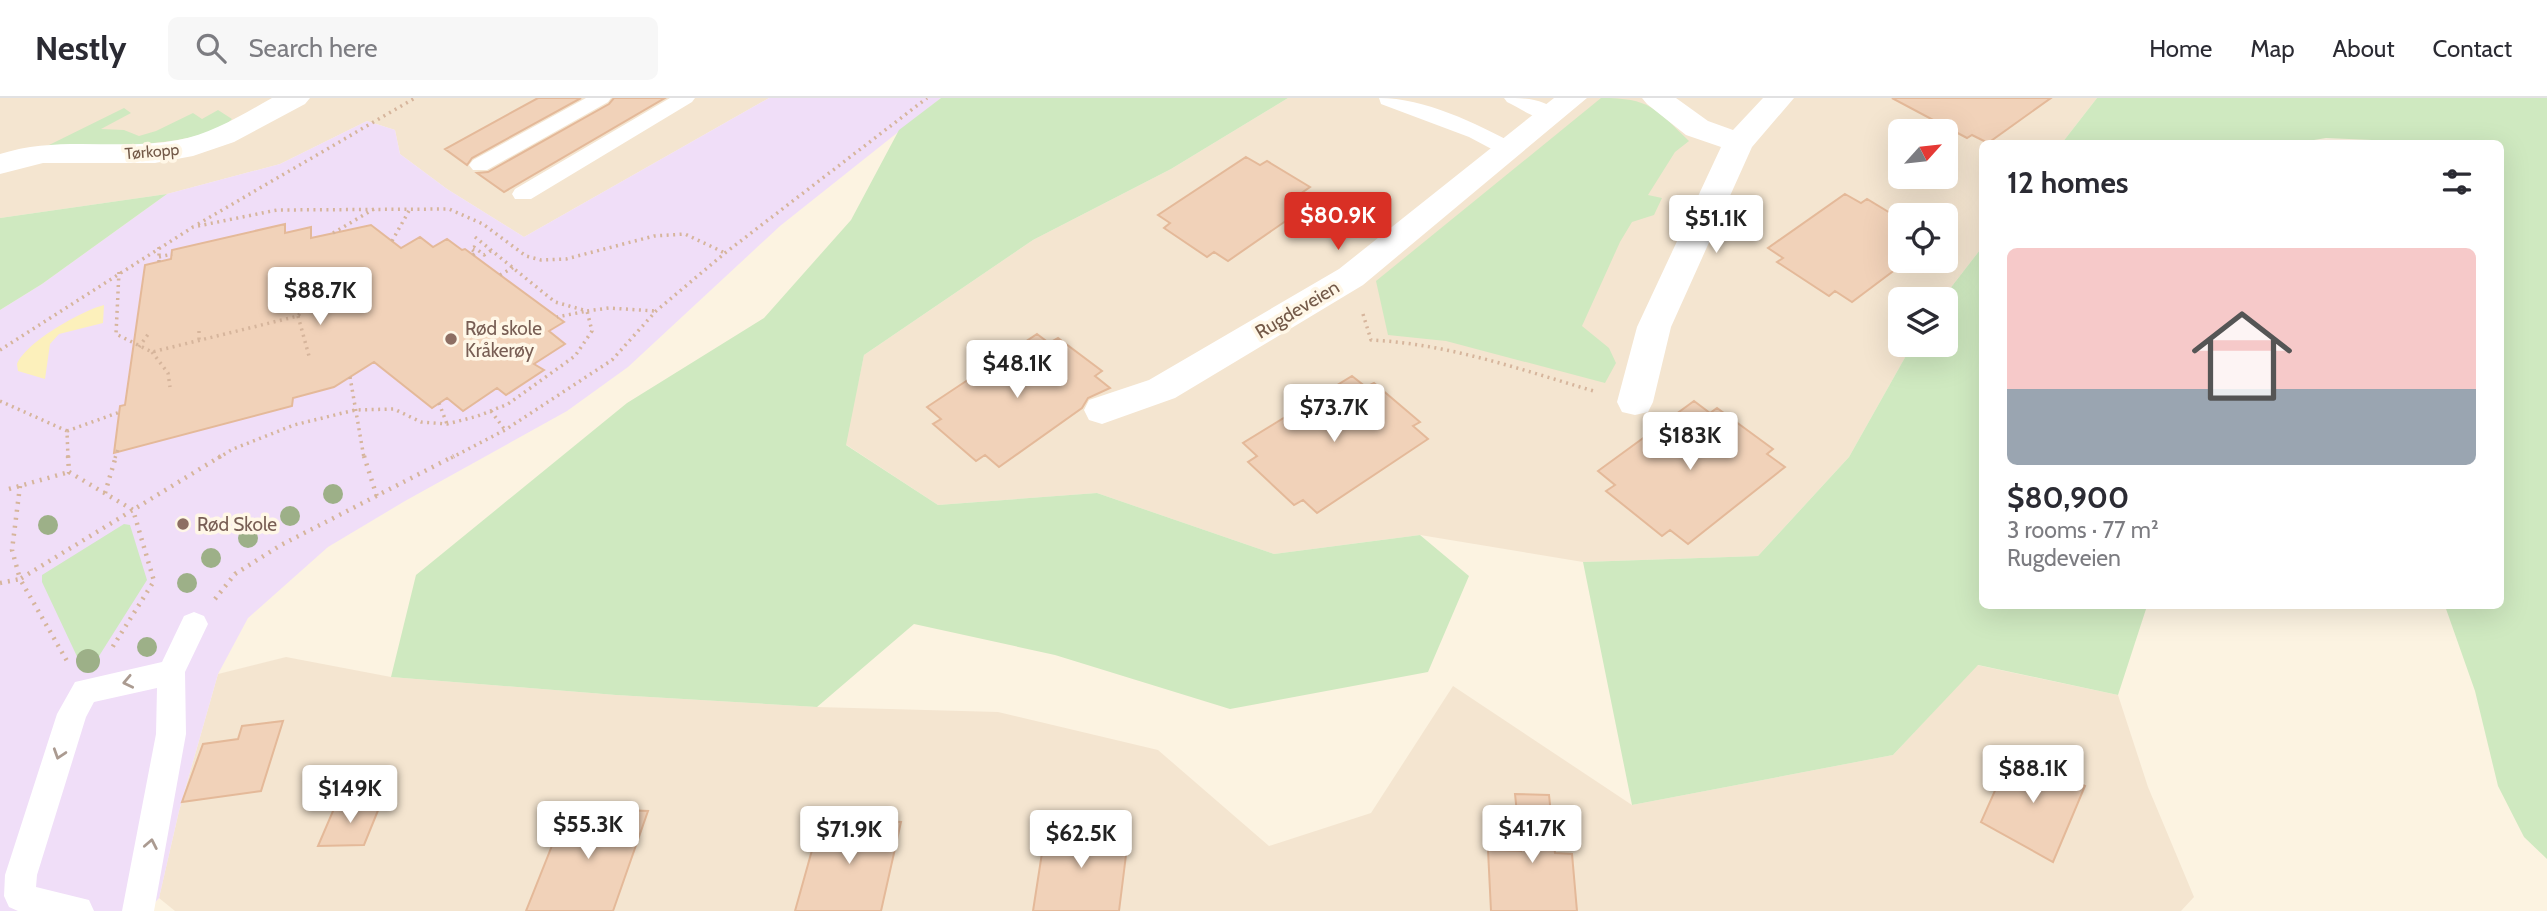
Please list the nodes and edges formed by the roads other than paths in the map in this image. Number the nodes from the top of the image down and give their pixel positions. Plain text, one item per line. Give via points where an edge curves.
1 (295, 98) edge
2 (601, 98) edge
3 (685, 98) edge
4 (1514, 98) edge
5 (1657, 98) edge
6 (1779, 98) edge
7 (1388, 100) dead end
8 (1561, 107) edge
9 (1738, 143) junction
10 (1508, 149) junction
11 (0, 164) edge
12 (480, 165) dead end
13 (523, 194) dead end
14 (1635, 402) road end
15 (1102, 410) dead end
16 (194, 624) road end
17 (171, 672) junction
18 (78, 911) edge
19 (138, 911) edge

1 - 11 street, Tørkopp via 208,142 178,150 37,154
2 - 12 lane
3 - 13 lane
4 - 8 lane
5 - 9 street via 1697,128
6 - 9 street
7 - 10 lane via 1476,132
8 - 10 street, Rugdeveien
9 - 14 street via 1654,327
10 - 15 street, Rugdeveien via 1351,277 1161,389
16 - 17 lane
17 -> 18 lane via 85,691 68,726 21,875 20,896 46,907
19 -> 17 lane via 171,734

